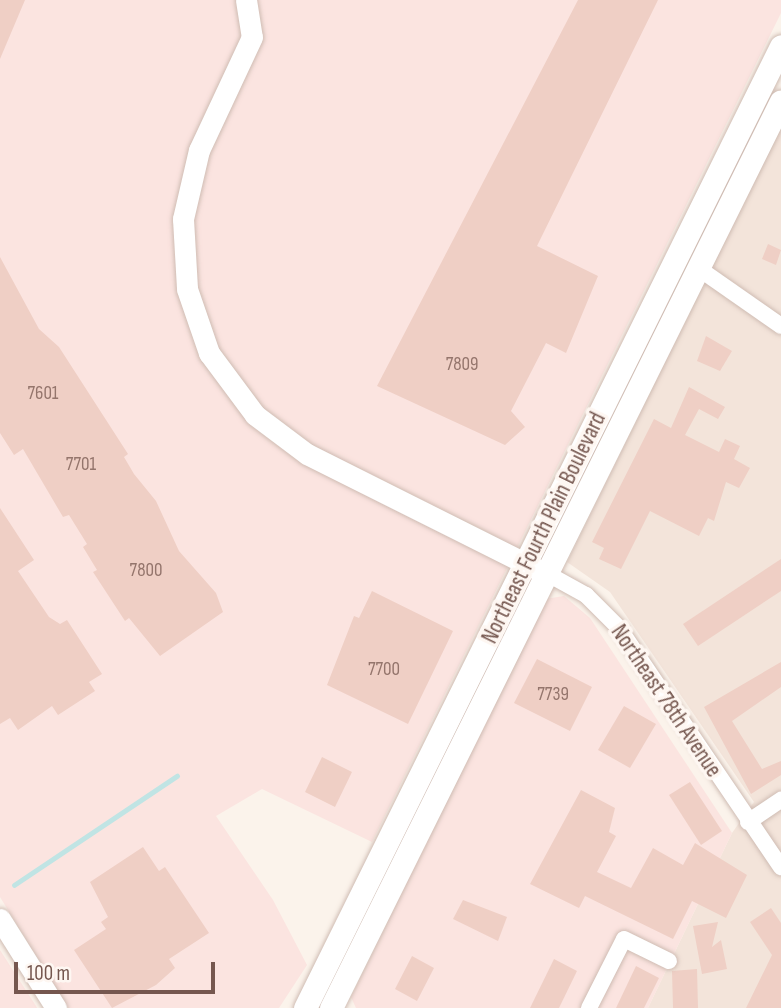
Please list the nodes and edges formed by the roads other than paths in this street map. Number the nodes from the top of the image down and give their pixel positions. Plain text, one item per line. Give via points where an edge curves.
1 (246, 0) edge
2 (781, 46) edge
3 (781, 100) edge
4 (698, 268) junction
5 (781, 326) edge
6 (536, 569) junction
7 (781, 800) edge
8 (748, 822) junction
9 (781, 867) edge
10 (376, 875) junction
11 (0, 919) edge
12 (669, 961) dead end
13 (57, 1008) edge
14 (305, 1008) edge
15 (328, 1008) edge
16 (589, 1008) edge

1 - 6 street via 252,37 199,150 183,219 187,289 209,353 254,415 307,454
2 - 6 main road, Northeast Fourth Plain Boulevard
3 - 4 main road, Northeast Fourth Plain Boulevard
4 - 5 street
4 - 6 main road, Northeast Fourth Plain Boulevard
6 - 8 street, Northeast 78th Avenue via 586,595 619,628
6 - 10 main road, Northeast Fourth Plain Boulevard
6 - 15 main road, Northeast Fourth Plain Boulevard
7 - 8 street
8 - 9 street, Northeast 78th Avenue
10 - 14 main road, Northeast Fourth Plain Boulevard
10 - 15 main road via 377,892 324,1000
11 - 13 street
12 - 16 street via 624,939 611,946

